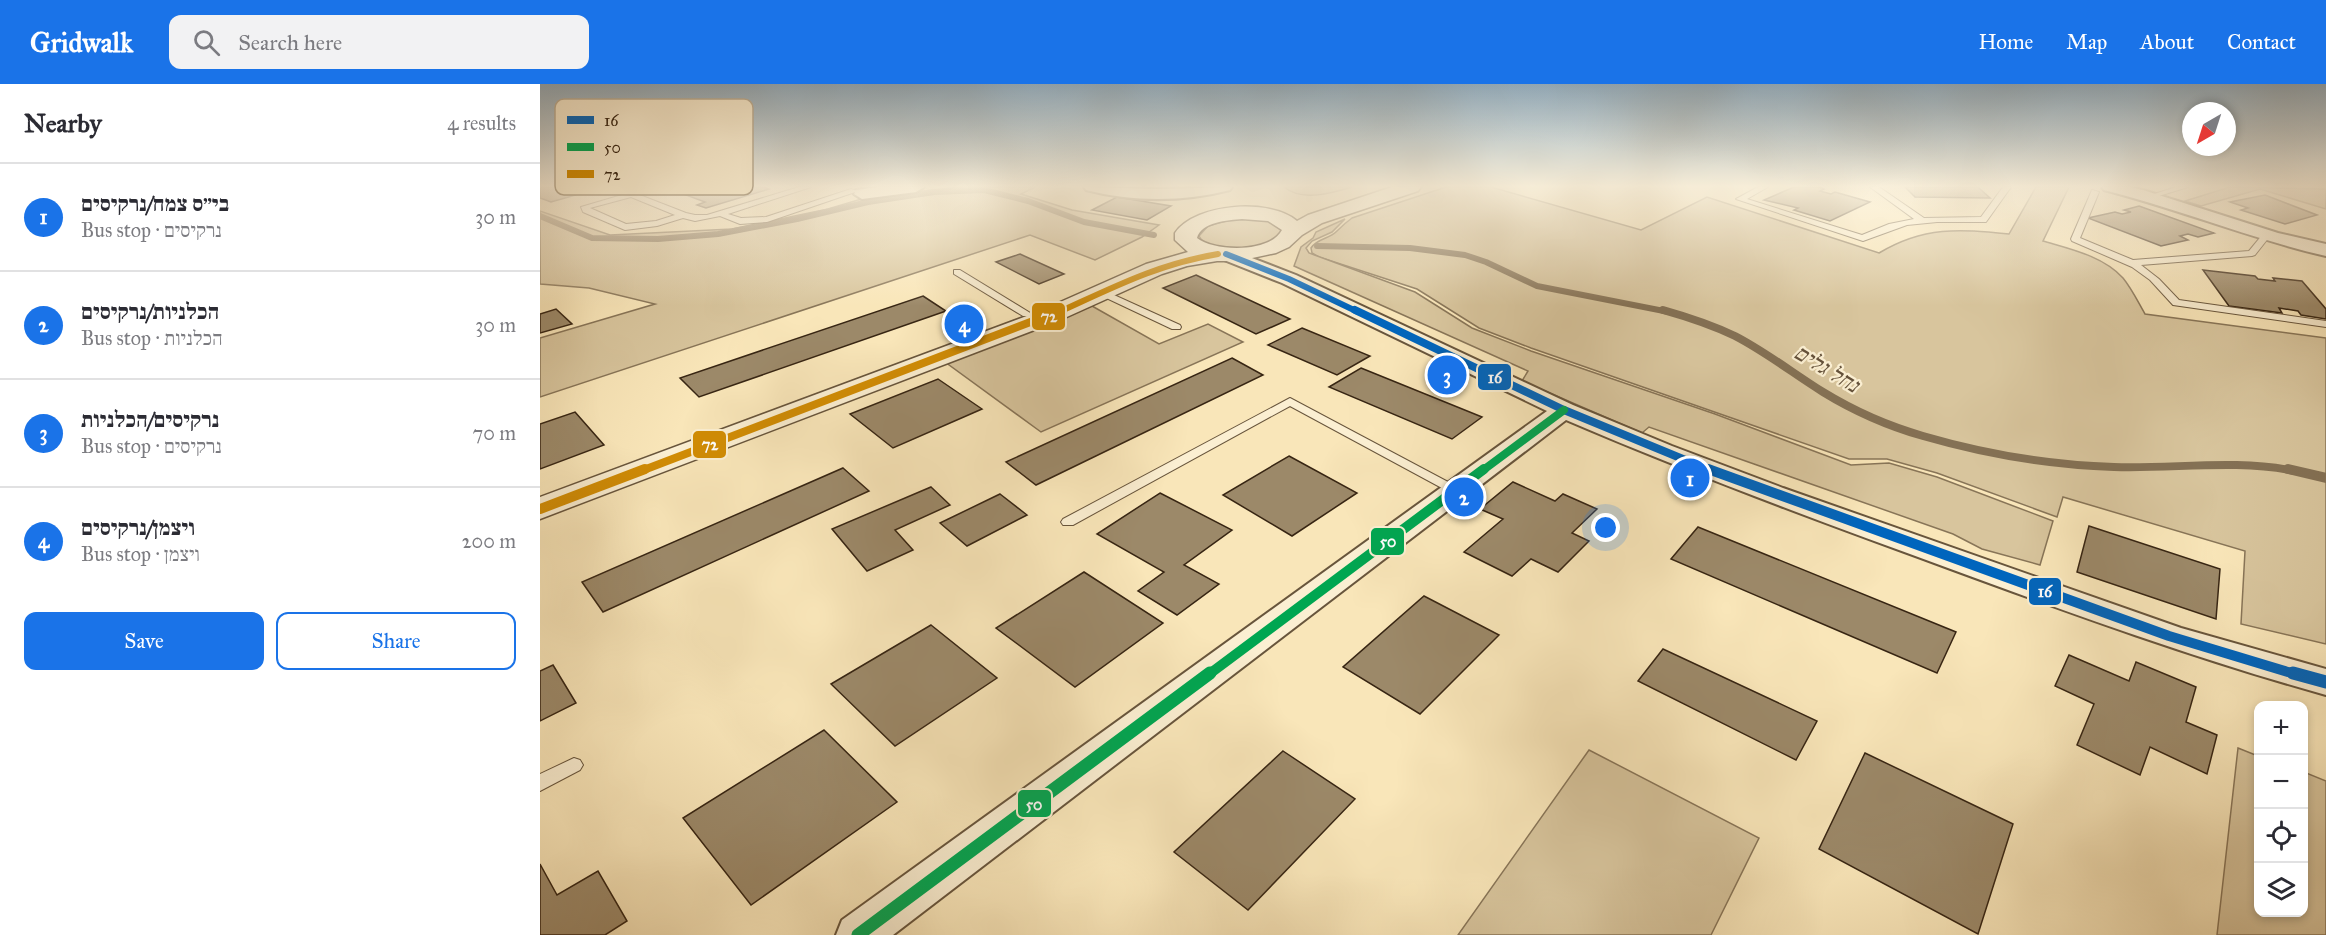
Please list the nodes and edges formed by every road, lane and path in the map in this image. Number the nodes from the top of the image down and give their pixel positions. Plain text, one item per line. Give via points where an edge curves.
1 (1191, 227) edge
2 (1290, 227) edge
3 (1301, 227) edge
4 (1826, 227) edge
5 (1889, 227) edge
6 (2082, 227) edge
7 (2238, 227) edge
8 (1292, 232) junction
9 (2266, 236) junction
10 (1186, 240) junction
11 (1271, 249) junction
12 (2326, 250) edge
13 (1222, 254) junction
14 (2131, 263) junction
15 (957, 272) dead end
16 (1289, 279) junction
17 (1103, 293) junction
18 (1027, 314) junction
19 (2326, 324) edge
20 (1176, 327) dead end
21 (1564, 411) junction
22 (1458, 491) junction
23 (540, 493) edge
24 (540, 509) edge
25 (1068, 522) dead end
26 (2326, 682) edge
27 (574, 765) dead end
28 (540, 783) edge
29 (858, 935) edge

1 - 10 street
2 - 8 street
3 - 8 street
4 - 5 lane via 1863,238
6 - 14 lane via 2075,239
7 - 9 street
8 - 11 street via 1284,243
9 - 12 street
9 - 14 lane via 2253,253
10 - 13 street via 1191,246
10 - 18 street via 1158,258
11 - 13 street
11 - 16 street via 1272,264
13 - 16 street
13 - 17 street via 1167,264
14 - 19 lane via 2153,278 2176,303
15 - 18 lane
16 - 21 street
17 - 20 lane
17 - 24 street
18 - 23 street
21 - 22 street
21 - 26 street via 1744,483 2070,602 2241,659
22 - 25 lane via 1290,401
22 - 29 street
27 - 28 lane

